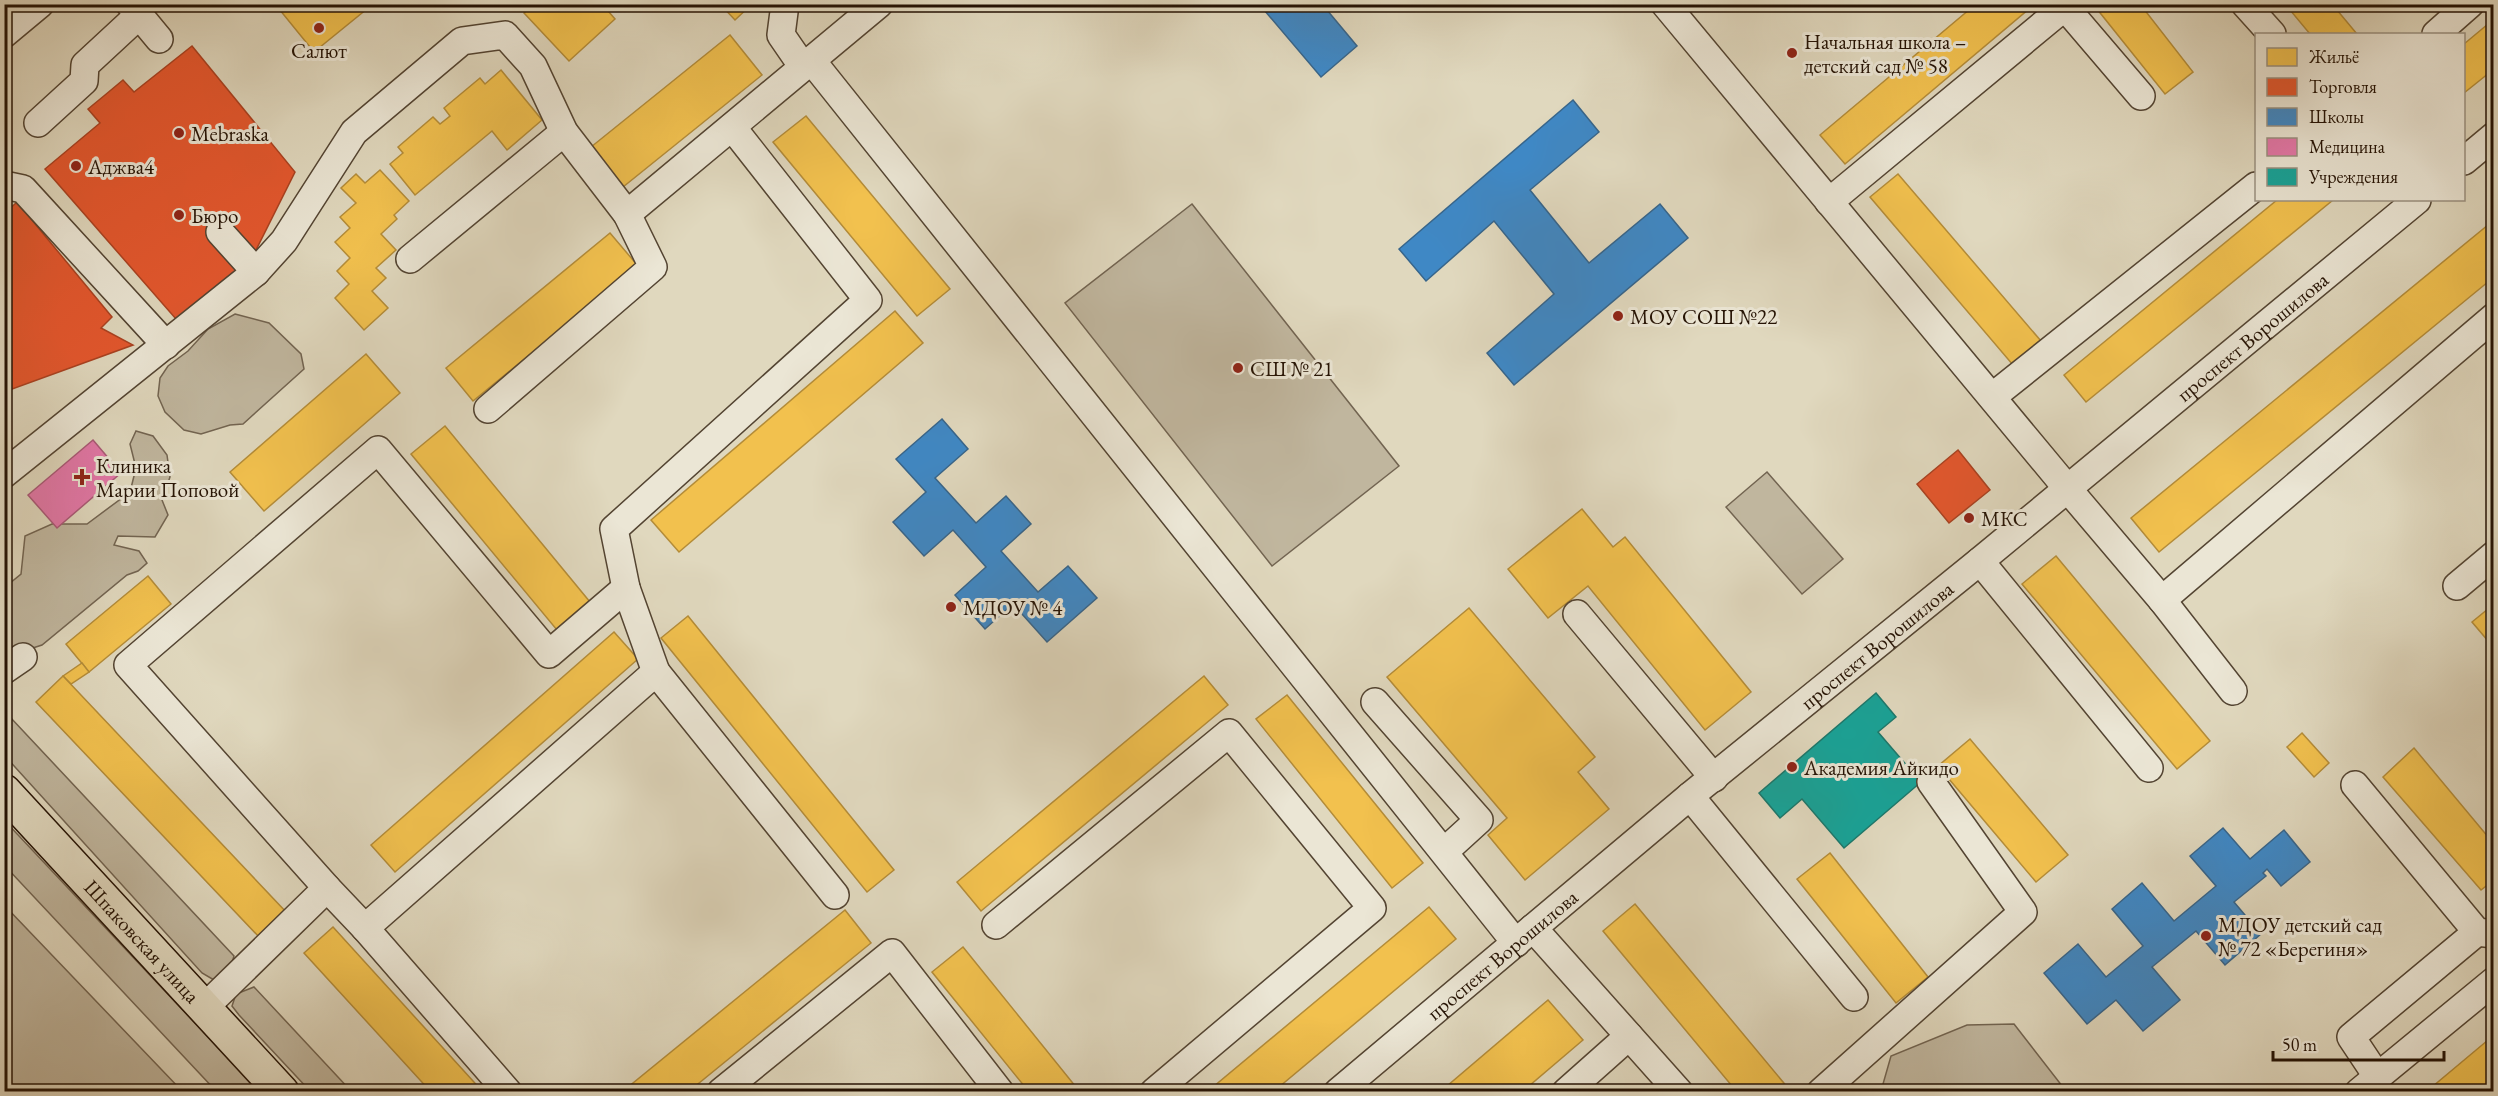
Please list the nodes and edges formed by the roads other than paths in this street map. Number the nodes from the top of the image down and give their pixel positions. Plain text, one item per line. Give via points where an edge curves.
1 (40, 4) edge
2 (785, 4) edge
3 (879, 4) edge
4 (1665, 4) edge
5 (2245, 4) edge
6 (2470, 4) edge
7 (2067, 6) edge
8 (135, 10) edge
9 (2271, 33) edge
10 (2437, 33) edge
11 (4, 34) edge
12 (159, 39) dead end
13 (807, 64) junction
14 (2141, 96) dead end
15 (38, 123) dead end
16 (732, 127) junction
17 (564, 132) junction
18 (2493, 136) edge
19 (2465, 159) edge
20 (4, 185) edge
21 (2255, 187) edge
22 (2416, 201) edge
23 (1829, 202) junction
24 (627, 214) junction
25 (220, 232) dead end
26 (410, 259) dead end
27 (256, 272) junction
28 (2493, 317) edge
29 (166, 345) junction
30 (1992, 397) junction
31 (488, 409) dead end
32 (4, 474) edge
33 (2067, 488) junction
34 (2493, 555) edge
35 (1980, 561) junction
36 (2457, 586) dead end
37 (626, 588) junction
38 (2162, 600) junction
39 (1577, 614) dead end
40 (656, 672) junction
41 (2233, 691) dead end
42 (1375, 702) dead end
43 (2149, 768) dead end
44 (1714, 778) junction
45 (1931, 783) dead end
46 (2355, 785) dead end
47 (4, 791) edge
48 (1690, 796) junction
49 (1445, 851) junction
50 (327, 888) junction
51 (836, 895) dead end
52 (996, 925) dead end
53 (365, 928) junction
54 (2485, 933) edge
55 (1525, 936) junction
56 (2493, 981) edge
57 (1854, 997) dead end
58 (204, 1008) junction
59 (1629, 1036) junction
60 (2368, 1084) edge
61 (282, 1092) edge
62 (508, 1092) edge
63 (721, 1092) edge
64 (1000, 1092) edge
65 (1154, 1092) edge
66 (1338, 1092) edge
67 (1566, 1092) edge
68 (1679, 1092) edge
69 (1821, 1092) edge

1 - 11 street
2 - 13 street via 781,35
3 - 13 street
4 - 23 street
5 - 9 street
6 - 10 street
7 - 14 street
7 - 23 street
8 - 12 street
8 - 15 street via 85,65 84,81
13 - 16 street
13 - 49 street
16 - 24 street
16 - 37 street via 868,300 614,529
17 - 24 street
17 - 26 street
17 - 27 street via 533,66 505,35 462,41 354,132 284,241
18 - 19 street
20 - 29 street via 23,189
21 - 30 street
22 - 33 street, проспект Ворошилова
23 - 30 street
24 - 31 street via 653,267
25 - 27 street
27 - 29 street
28 - 38 street
29 - 32 street
30 - 33 street
33 - 35 street, проспект Ворошилова
33 - 38 street
34 - 36 street
35 - 43 street
35 - 44 street, проспект Ворошилова
37 - 40 street
37 - 50 street via 549,654 378,450 128,665
38 - 41 street
39 - 44 street
40 - 51 street
40 - 53 street
42 - 49 street via 1479,820
44 - 48 street, проспект Ворошилова
45 - 69 street via 2023,912
46 - 54 street
47 - 58 main road, Шпаковская улица
48 - 55 street, проспект Ворошилова
48 - 57 street
49 - 55 street
50 - 53 street
50 - 58 street
52 - 65 street via 1229,733 1372,908
53 - 62 street
54 - 60 street via 2351,1037
55 - 59 street
55 - 66 street, проспект Ворошилова
56 - 60 street
58 - 61 main road, Шпаковская улица
59 - 67 street
59 - 68 street
63 - 64 street via 892,953

